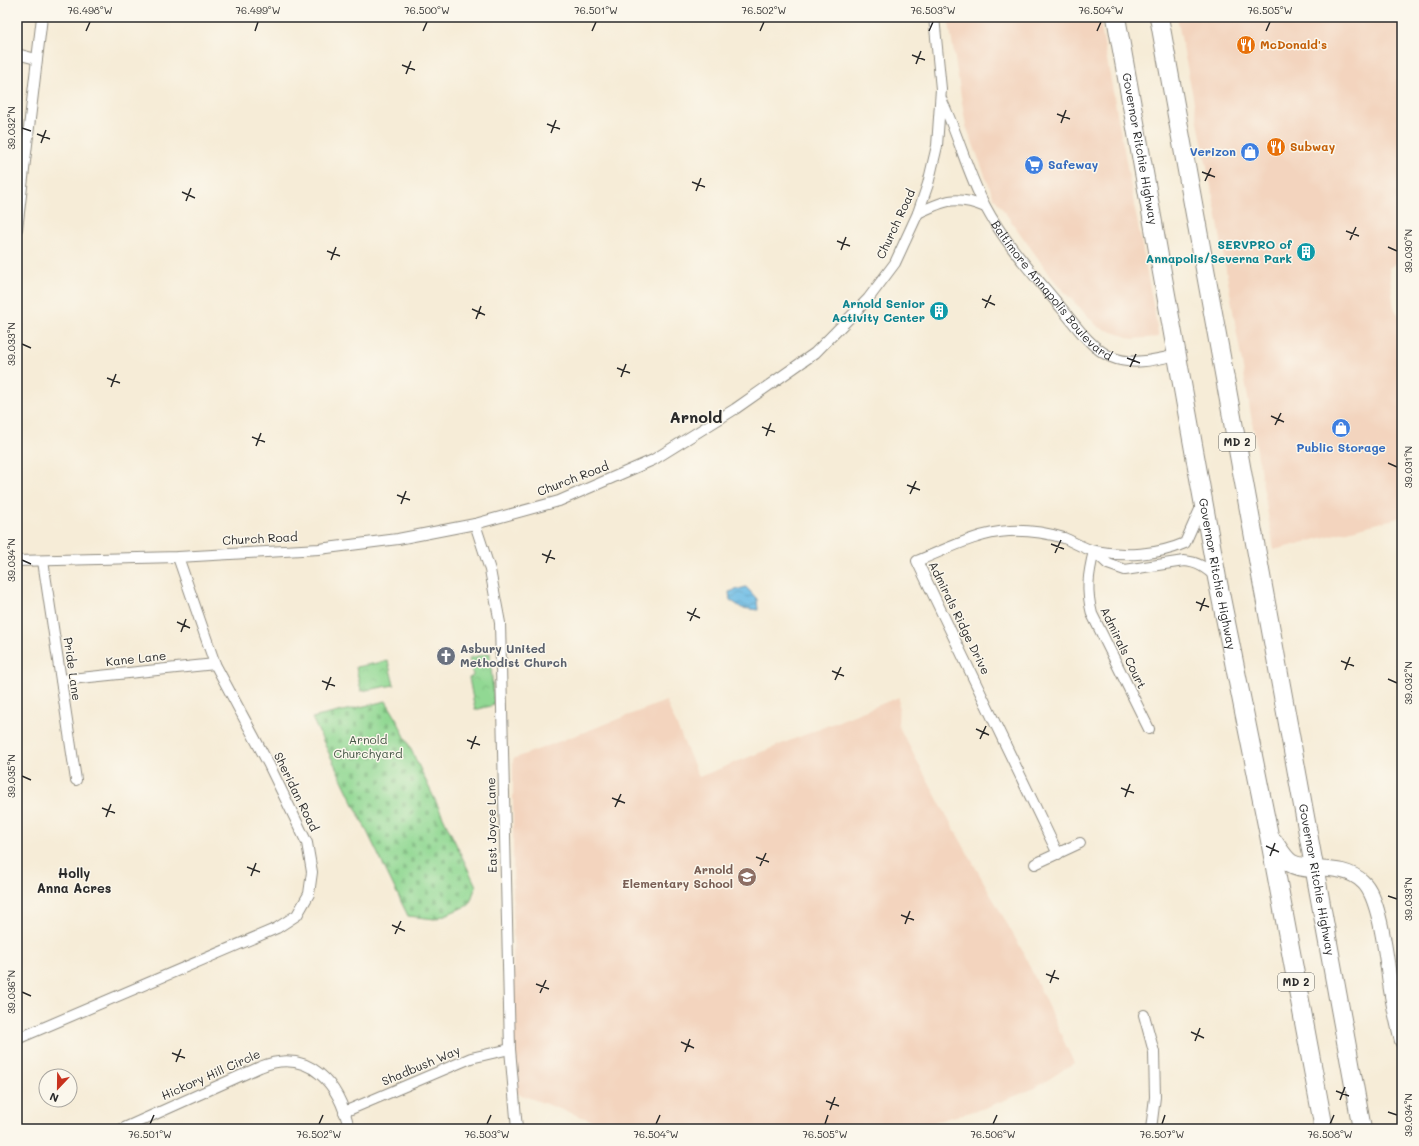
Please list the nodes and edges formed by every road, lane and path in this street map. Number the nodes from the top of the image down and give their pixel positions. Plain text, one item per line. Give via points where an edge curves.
1 (42, 17) edge
2 (934, 17) edge
3 (1116, 17) edge
4 (1159, 17) edge
5 (17, 54) edge
6 (36, 58) junction
7 (941, 99) junction
8 (985, 207) junction
9 (918, 213) junction
10 (17, 229) edge
11 (1176, 355) junction
12 (1203, 501) junction
13 (475, 524) junction
14 (1094, 551) junction
15 (178, 557) junction
16 (17, 561) edge
17 (43, 561) junction
18 (1217, 578) junction
19 (215, 664) junction
20 (60, 680) junction
21 (1149, 729) dead end
22 (76, 780) dead end
23 (1269, 835) junction
24 (1080, 843) dead end
25 (1058, 854) junction
26 (1035, 864) dead end
27 (1314, 868) junction
28 (1144, 1015) dead end
29 (17, 1040) edge
30 (1402, 1042) edge
31 (510, 1049) junction
32 (344, 1112) junction
33 (122, 1129) edge
34 (349, 1129) edge
35 (517, 1129) edge
36 (1151, 1129) edge
37 (1324, 1129) edge
38 (1362, 1129) edge

1 - 6 street
2 - 7 street, Baltimore Annapolis Boulevard
3 - 11 highway, Governor Ritchie Highway / MD 2
4 - 27 highway, Governor Ritchie Highway / MD 2
5 - 6 street
6 - 10 street
7 - 8 street, Baltimore Annapolis Boulevard
7 - 9 street, Church Road via 937,146
8 - 9 street, Baltimore Annapolis Boulevard via 970,200 954,199 942,201
8 - 11 street, Baltimore Annapolis Boulevard via 1014,252 1098,349 1111,357 1133,361 1158,360
9 - 13 street, Church Road via 894,263 868,299 816,352 768,386 653,460 559,501
11 - 12 highway, Governor Ritchie Highway / MD 2
12 - 14 street, Admirals Ridge Drive via 1185,543 1131,555
12 - 18 highway, Governor Ritchie Highway / MD 2
13 - 15 street, Church Road via 398,539 319,549
13 - 31 street, East Joyce Lane via 490,570 500,623
14 - 18 street, Admirals Ridge Drive via 1108,564 1125,570 1184,561 1202,566
14 - 21 street, Admirals Court via 1087,580 1092,614
14 - 25 street, Admirals Ridge Drive via 1064,538 1010,530 991,533 917,561
15 - 17 street, Church Road
15 - 19 street, Sheridan Road
16 - 17 street, Church Road
17 - 20 street, Pride Lane
18 - 23 highway, Governor Ritchie Highway / MD 2
19 - 20 street, Kane Lane
19 - 29 street, Sheridan Road via 307,843 312,872 309,894 297,915 277,928
20 - 22 street, Pride Lane
23 - 27 highway via 1287,860 1298,868
23 - 37 highway, Governor Ritchie Highway / MD 2
24 - 25 street
25 - 26 street
27 - 30 street via 1352,874 1364,882 1372,893 1383,936 1391,992
27 - 38 highway, Governor Ritchie Highway / MD 2
28 - 36 street via 1154,1052 1155,1097
31 - 32 street, Shadbush Way via 471,1058
31 - 35 street, East Joyce Lane
32 - 33 street, Hickory Hill Circle via 330,1082 323,1076 304,1064 282,1060 273,1061
32 - 34 street, Hickory Hill Circle

